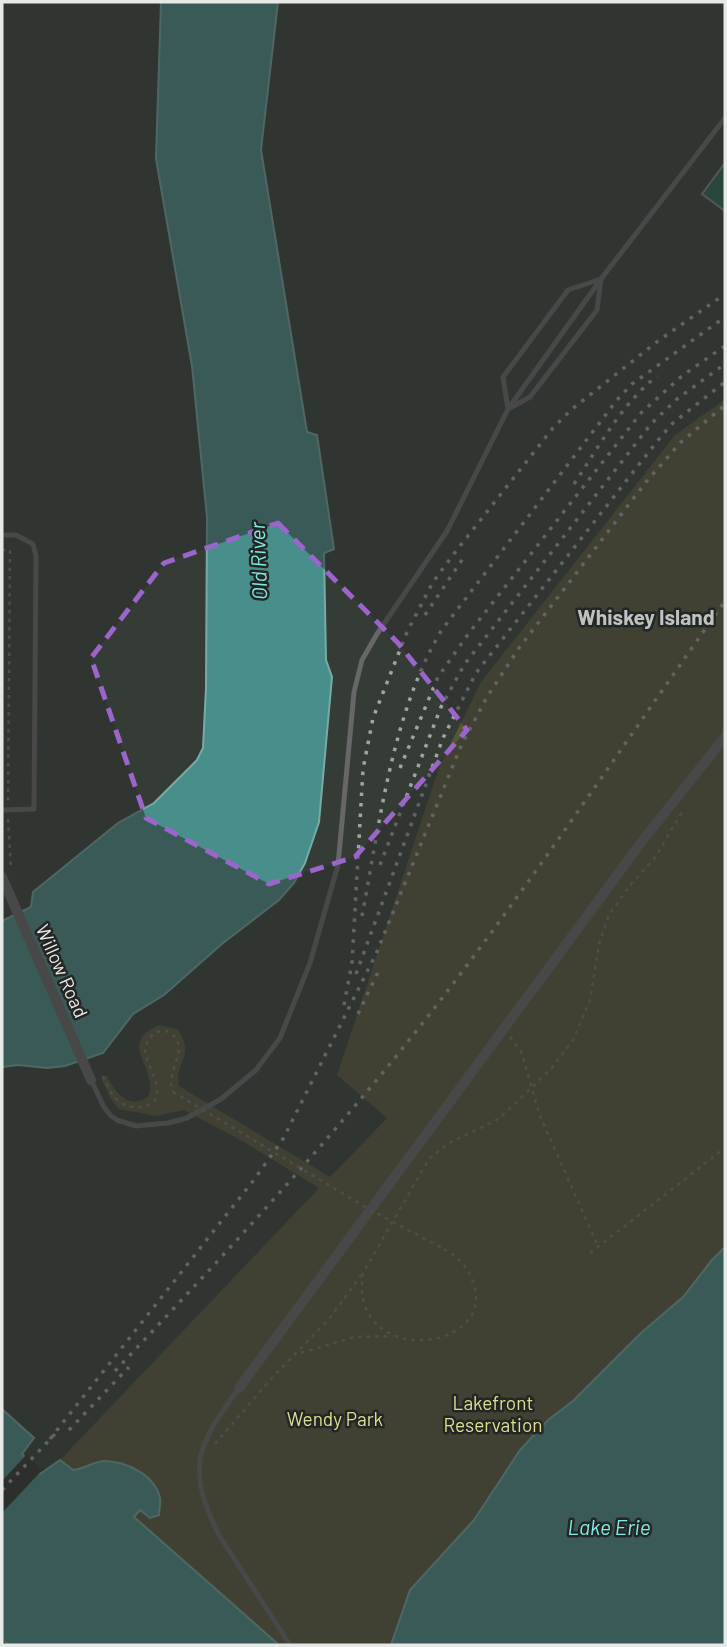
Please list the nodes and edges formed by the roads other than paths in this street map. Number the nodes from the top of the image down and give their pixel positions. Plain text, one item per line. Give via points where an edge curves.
1 (725, 118) edge
2 (601, 279) junction
3 (508, 409) junction
4 (2, 535) edge
5 (725, 737) edge
6 (5, 809) edge
7 (7, 877) edge
8 (91, 1080) joint
9 (239, 1388) joint
10 (290, 1645) edge

1 - 2 lane
2 - 3 lane
2 - 3 lane via 597,310 530,397
2 - 3 lane via 568,290 503,377
3 - 8 lane via 447,531 362,660 354,692 338,865 310,963 280,1038 256,1070 221,1100 168,1123 136,1126 117,1120 104,1107
4 - 6 lane via 16,535 33,544 36,556 34,808
5 - 9 street via 643,840
7 - 8 street, Willow Road via 9,895
9 - 10 lane via 211,1428 200,1455 201,1487 225,1544

